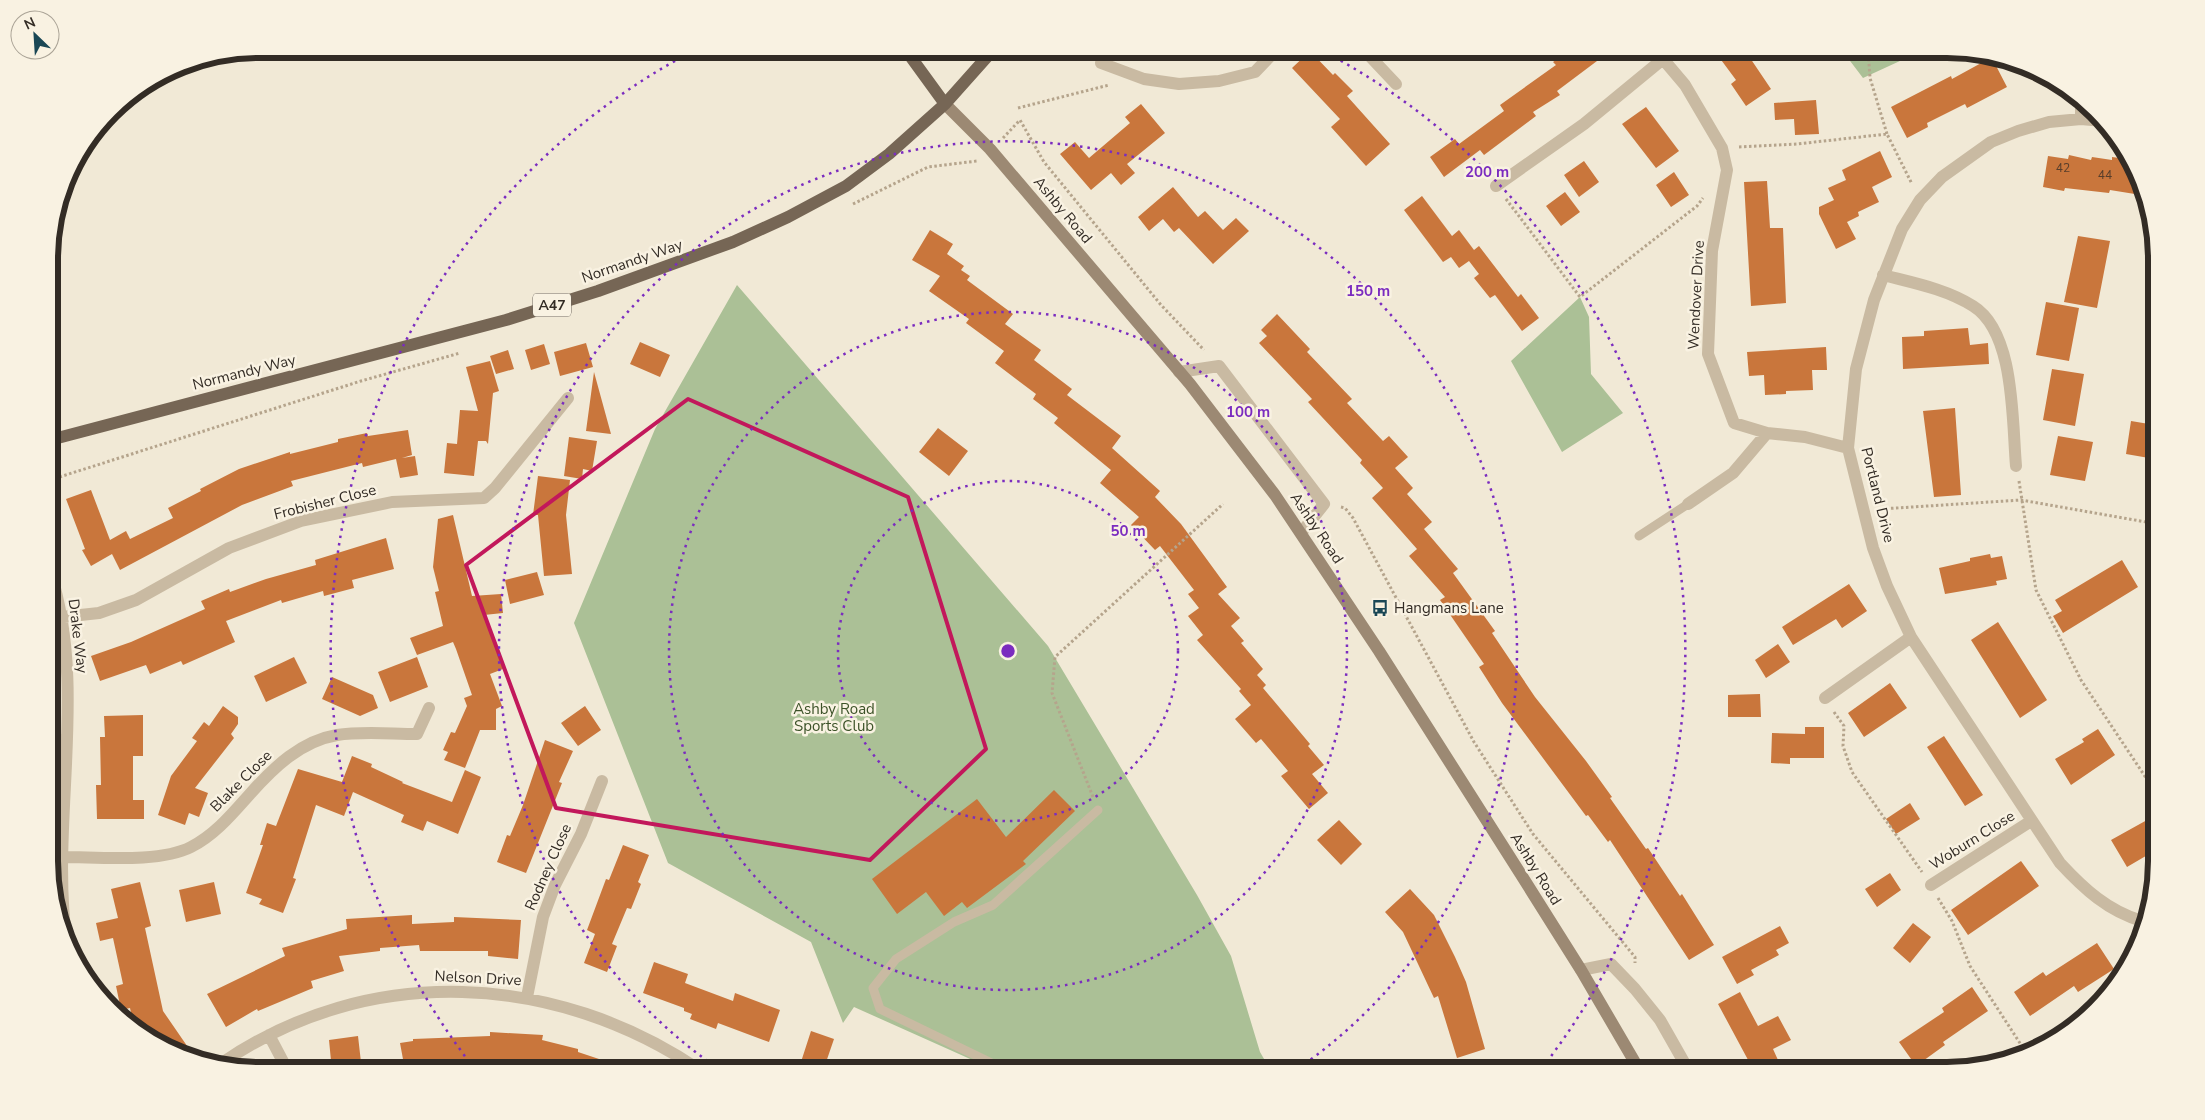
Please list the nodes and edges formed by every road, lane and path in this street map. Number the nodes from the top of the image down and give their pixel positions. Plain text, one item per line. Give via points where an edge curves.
1 (912, 58) edge
2 (986, 58) edge
3 (1268, 58) edge
4 (1371, 58) edge
5 (1869, 58) edge
6 (1101, 63) dead end
7 (1144, 79) junction
8 (1396, 84) dead end
9 (945, 104) junction
10 (1018, 108) dead end
11 (2081, 109) edge
12 (2081, 119) junction
13 (1020, 120) dead end
14 (2093, 120) edge
15 (1887, 134) junction
16 (1722, 148) junction
17 (1727, 170) junction
18 (1496, 186) joint
19 (1920, 200) junction
20 (1883, 275) junction
21 (1219, 366) junction
22 (1179, 372) junction
23 (568, 398) dead end
24 (1766, 433) junction
25 (58, 438) edge
26 (1848, 448) junction
27 (2016, 466) joint
28 (2021, 500) junction
29 (1224, 504) dead end
30 (1324, 504) junction
31 (1688, 504) joint
32 (1865, 510) junction
33 (2146, 522) joint
34 (2148, 526) edge
35 (1301, 533) junction
36 (1639, 536) dead end
37 (58, 602) edge
38 (62, 617) junction
39 (1911, 637) junction
40 (1824, 698) dead end
41 (429, 708) dead end
42 (58, 740) edge
43 (66, 740) junction
44 (2148, 780) edge
45 (602, 781) dead end
46 (1098, 810) joint
47 (2032, 821) junction
48 (63, 857) junction
49 (1931, 885) dead end
50 (66, 919) edge
51 (2139, 920) edge
52 (1581, 970) junction
53 (1635, 988) junction
54 (527, 997) junction
55 (269, 1035) junction
56 (227, 1060) edge
57 (283, 1062) edge
58 (686, 1062) edge
59 (989, 1062) edge
60 (1635, 1062) edge
61 (1683, 1062) edge

1 - 9 main road, Ashby Road
2 - 9 main road, Normandy Way / A47
3 - 7 street via 1255,72 1218,81 1179,84
4 - 8 street
5 - 15 path via 1870,78
6 - 7 street
7 - 10 path
9 - 22 main road, Ashby Road via 990,149
9 - 25 main road, Normandy Way / A47 via 889,154 846,186 733,242 506,320
11 - 12 street
12 - 14 street, Portland Drive
12 - 19 street, Portland Drive via 2049,122 1991,142 1942,177
13 - 21 path via 1044,162 1161,305
15 - 16 path
15 - 19 path
16 - 17 street, Wendover Drive
16 - 18 street, Wendover Drive via 1685,85 1663,59 1584,124
17 - 18 path via 1697,206 1580,297
17 - 24 street, Wendover Drive via 1712,251 1708,354 1734,423
19 - 20 street, Portland Drive via 1902,229
20 - 26 street, Portland Drive via 1856,369
20 - 27 street via 1935,288 1968,303 1988,320 1999,335 2007,366
21 - 22 street
21 - 30 street
22 - 35 main road, Ashby Road
23 - 38 street, Frobisher Close via 484,498 392,502 302,521 229,548 136,600 99,612
24 - 26 street, Wendover Drive via 1805,437
24 - 31 street via 1733,473
26 - 32 street, Portland Drive
27 - 28 path
28 - 32 path
28 - 33 path
28 - 44 path via 2036,590 2081,680
29 - 46 path via 1055,657 1052,693
30 - 35 street
30 - 53 path via 1345,508 1353,518 1474,742 1533,834 1635,957
31 - 36 lane
32 - 39 street, Portland Drive via 1876,555
33 - 34 path
35 - 52 main road, Ashby Road
37 - 38 street, Drake Way
38 - 43 street, Drake Way via 68,677
39 - 40 street
39 - 47 street, Portland Drive
41 - 48 street, Blake Close via 417,734 338,735 295,751 262,780 210,835 191,847 163,856
42 - 43 street
43 - 48 street, Drake Way
45 - 54 street, Rodney Close via 543,917
46 - 59 lane via 993,905 954,922 896,958 873,988 880,1010
47 - 49 street, Woburn Close
47 - 51 street, Portland Drive via 2060,863 2089,894
48 - 50 street, Drake Way
52 - 53 street via 1610,964
52 - 60 main road, Ashby Road
53 - 61 street via 1660,1020
54 - 55 street, Nelson Drive via 458,991 412,993 317,1014
54 - 58 street, Nelson Drive via 615,1023
55 - 56 street, Nelson Drive
55 - 57 street

